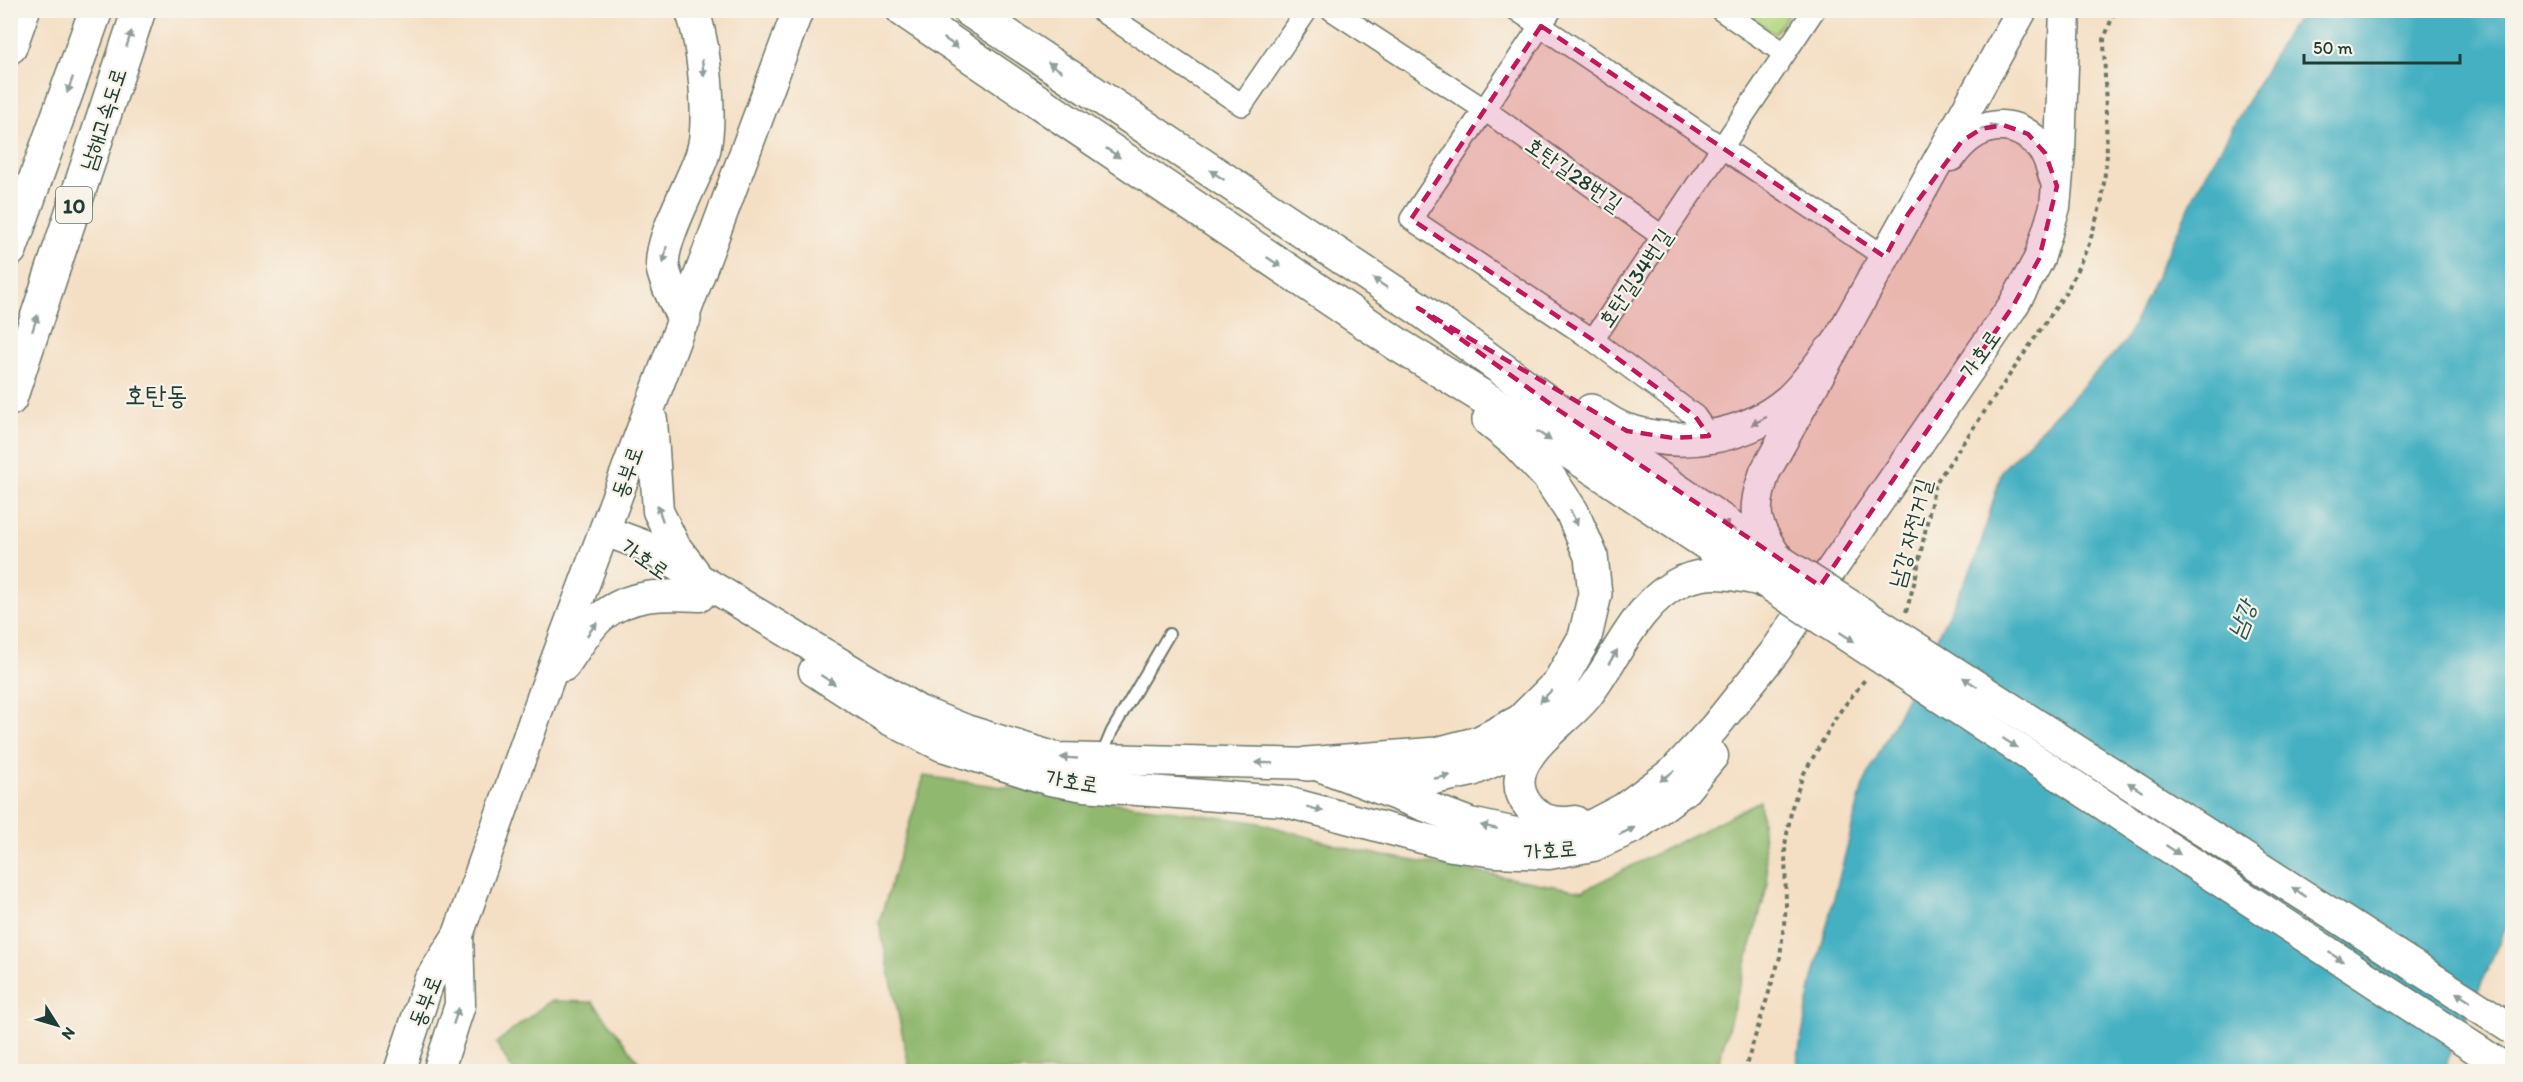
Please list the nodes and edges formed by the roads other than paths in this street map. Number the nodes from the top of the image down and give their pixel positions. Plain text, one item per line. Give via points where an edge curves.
1 (22, 10) edge
2 (96, 10) edge
3 (139, 10) edge
4 (692, 10) edge
5 (798, 10) edge
6 (903, 10) edge
7 (969, 10) edge
8 (1101, 10) edge
9 (1306, 10) edge
10 (1332, 10) edge
11 (1517, 10) edge
12 (1721, 10) edge
13 (1814, 10) edge
14 (2022, 10) edge
15 (2065, 10) edge
16 (1546, 19) edge
17 (10, 47) edge
18 (1784, 53) junction
19 (1485, 111) junction
20 (1723, 148) junction
21 (2057, 186) junction
22 (1908, 214) junction
23 (1663, 237) junction
24 (10, 250) edge
25 (1885, 257) junction
26 (1418, 308) junction
27 (684, 319) junction
28 (1593, 340) junction
29 (1400, 346) junction
30 (1831, 351) junction
31 (10, 399) edge
32 (651, 405) junction
33 (1710, 436) junction
34 (605, 531) junction
35 (1770, 570) junction
36 (701, 588) junction
37 (1169, 634) dead end
38 (1774, 653) junction
39 (544, 692) junction
40 (1539, 742) junction
41 (1307, 764) junction
42 (1102, 774) junction
43 (1363, 781) junction
44 (1174, 792) junction
45 (1624, 808) junction
46 (458, 935) junction
47 (2512, 1029) edge
48 (399, 1071) edge
49 (438, 1071) edge
50 (2511, 1071) edge

1 - 17 highway
2 -> 24 highway, 남해고속도로 / 10
31 -> 3 highway, 남해고속도로 / 10
4 -> 27 highway via 708,106 707,133 701,158 667,240 663,267
5 - 27 street, 동부로
6 -> 29 highway
26 -> 7 highway
8 - 9 street via 1242,105
10 - 19 street, 호탄길28번길
11 - 16 street
12 - 18 street
13 - 18 street, 호탄길34번길
14 - 22 street
15 - 21 street, 가호로
16 - 19 street
16 - 20 street
18 - 20 street, 호탄길34번길
19 - 23 street, 호탄길28번길
19 - 28 street via 1411,219
20 - 23 street, 호탄길34번길
20 - 25 street
22 -> 21 street via 1962,141 1981,129 2003,125 2028,134 2046,153
21 - 38 street, 가호로 via 2055,207 2038,259 2013,306
22 - 25 street
23 - 28 street, 호탄길34번길
25 - 30 street
26 - 33 highway via 1627,431 1673,438
35 -> 26 highway
27 - 32 street, 동부로
28 - 33 street, 호탄길34번길 via 1695,416
29 -> 35 highway
29 -> 41 highway via 1516,442 1548,476 1572,512 1591,556 1595,594 1585,637 1559,683 1521,721 1479,743 1437,754
30 -> 33 highway via 1791,400 1761,421
30 - 35 street via 1765,472 1756,501
32 - 34 street, 동부로
36 -> 32 street via 658,511
34 - 36 street, 가호로 via 643,545
34 - 39 street, 동부로
40 -> 35 street via 1586,698 1652,602 1681,582 1703,574
47 -> 35 street, bridge
35 -> 50 street, bridge
39 -> 36 street via 601,618 630,600
36 - 42 street, 가호로 via 919,711
37 - 42 lane via 1112,731
44 -> 38 street, 가호로 via 1283,801 1452,846 1496,852 1549,854 1593,846 1635,827 1685,790 1733,730
38 -> 45 street, 가호로 via 1674,771
39 - 46 street, 동부로
43 -> 40 street via 1429,780 1472,771
40 - 45 street via 1523,764 1519,787 1529,807 1541,819 1563,823 1593,819
41 -> 42 street, 가호로
41 - 43 street, 가호로
42 - 44 street, 가호로
43 - 44 street
45 -> 43 street, 가호로 via 1582,830 1551,836 1516,833 1470,823
46 - 48 street, 동부로 via 429,981
49 -> 46 street, 동부로 via 460,1005

